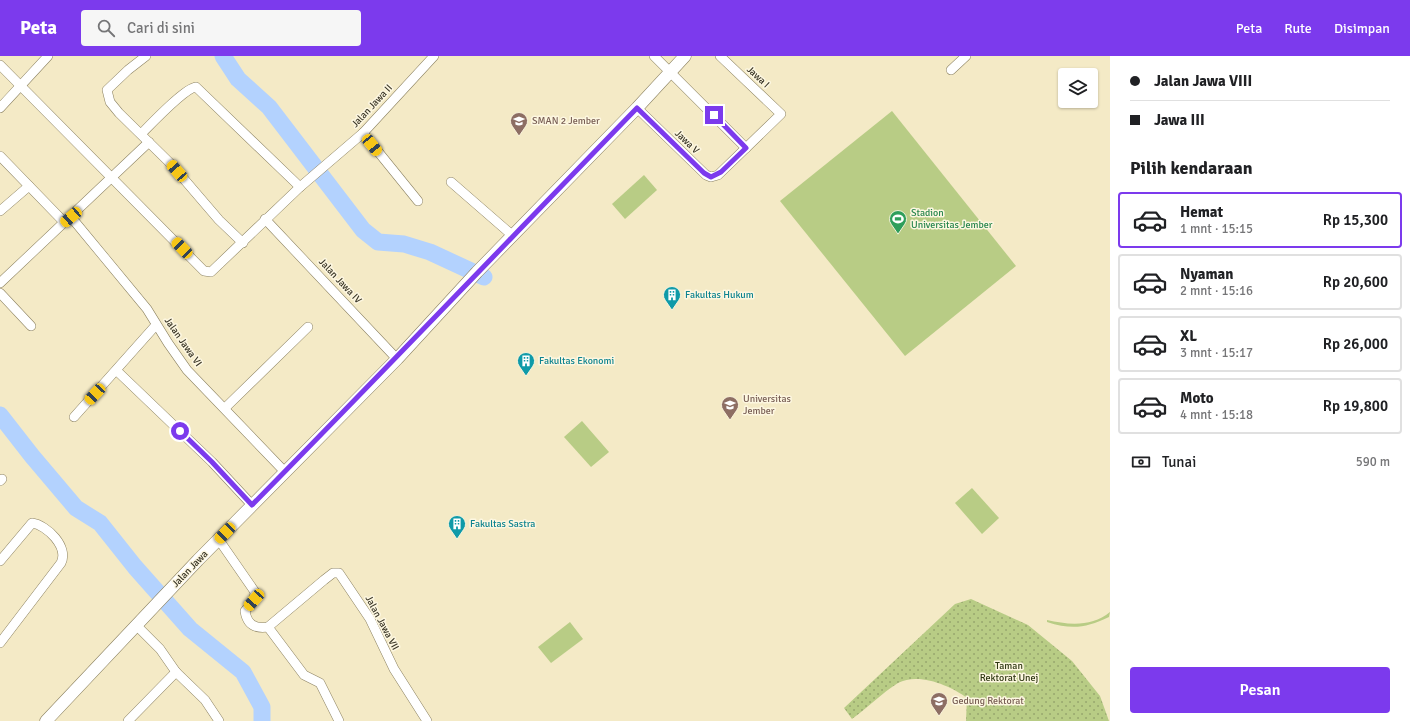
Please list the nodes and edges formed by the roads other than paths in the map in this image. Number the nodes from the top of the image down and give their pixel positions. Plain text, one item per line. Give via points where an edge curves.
1 (48, 56) edge
2 (146, 56) edge
3 (434, 56) edge
4 (654, 56) edge
5 (686, 56) edge
6 (720, 56) edge
7 (966, 56) edge
8 (0, 65) edge
9 (951, 70) dead end
10 (671, 72) junction
11 (21, 87) junction
12 (0, 108) edge
13 (637, 108) junction
14 (363, 133) junction
15 (141, 134) junction
16 (149, 142) junction
17 (746, 148) junction
18 (0, 156) edge
19 (112, 178) junction
20 (451, 182) dead end
21 (28, 186) junction
22 (300, 187) junction
23 (418, 201) dead end
24 (0, 211) edge
25 (266, 219) junction
26 (68, 220) junction
27 (512, 235) junction
28 (243, 243) junction
29 (0, 282) edge
30 (0, 293) edge
31 (156, 325) junction
32 (31, 326) dead end
33 (308, 327) dead end
34 (396, 359) junction
35 (117, 371) junction
36 (225, 408) junction
37 (74, 416) dead end
38 (285, 472) junction
39 (252, 505) junction
40 (219, 540) junction
41 (0, 561) edge
42 (140, 622) junction
43 (268, 627) junction
44 (0, 643) edge
45 (176, 672) junction
46 (217, 720) edge
47 (46, 721) edge
48 (128, 721) edge
49 (339, 721) edge
50 (426, 721) edge

1 - 11 street
2 - 15 street via 112,85 107,93 118,113
3 - 14 street, Jalan Jawa II
4 - 10 street
5 - 10 main road, Jalan Jawa
6 - 17 street, Jawa I via 781,114
7 - 9 street
8 - 11 street
10 - 13 main road, Jalan Jawa
10 - 17 street
11 - 12 street
11 - 19 street
13 - 17 street, Jawa V via 706,175 713,177
13 - 27 main road, Jalan Jawa
14 - 22 street, Jalan Jawa II
14 - 23 street
15 - 16 street
15 - 22 street via 190,89 196,87
16 - 19 street
16 - 28 street
18 - 21 street, Jalan Jawa VI
19 - 26 street
19 - 28 street, Jalan Jawa II via 204,271 211,272
20 - 27 street
21 - 24 street
21 - 26 street, Jalan Jawa VI
22 - 25 street, Jalan Jawa II
25 - 28 street, Jalan Jawa II
25 - 34 street, Jalan Jawa IV
26 - 29 street
26 - 31 street, Jalan Jawa VI via 143,304
27 - 34 main road, Jalan Jawa
30 - 32 street
31 - 35 street
31 - 36 street, Jalan Jawa VI via 187,370
33 - 36 street
34 - 38 main road, Jalan Jawa
35 - 37 street
35 - 39 street via 212,462
36 - 38 street, Jalan Jawa VI
38 - 39 main road, Jalan Jawa
39 - 40 main road, Jalan Jawa
40 - 42 main road, Jalan Jawa
40 - 43 street via 255,592 254,600 245,611 246,619 252,626
41 - 44 street via 32,523 51,534 61,546 64,555 61,563
42 - 45 street
42 - 47 main road, Jalan Jawa
43 - 49 street via 304,675 320,683
43 - 50 street, Jalan Jawa VII via 333,573 339,573 370,619 394,669
45 - 46 street via 205,700
45 - 48 street

